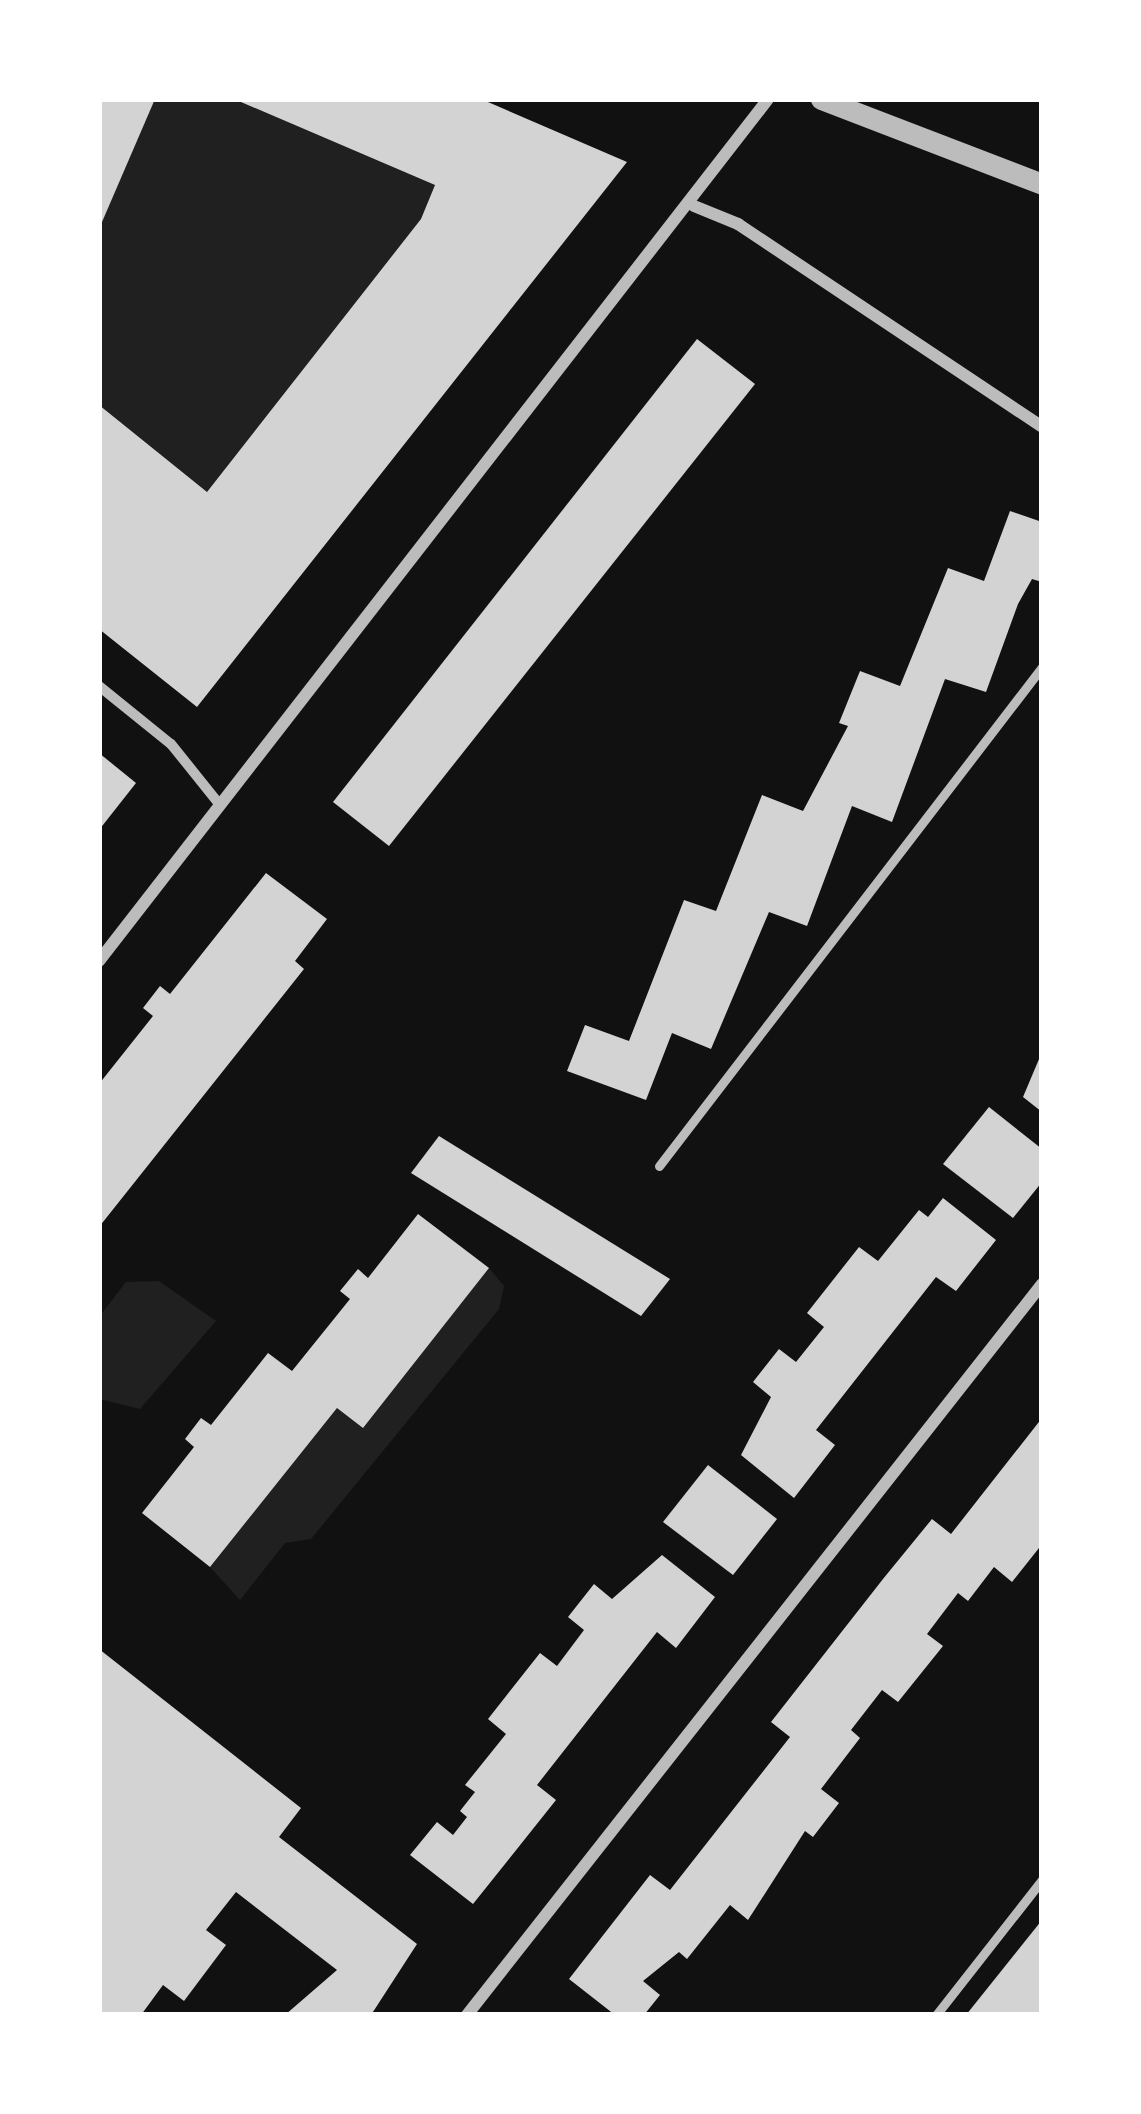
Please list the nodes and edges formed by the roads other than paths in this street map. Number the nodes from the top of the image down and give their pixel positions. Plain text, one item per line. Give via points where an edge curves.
1 (768, 99) edge
2 (821, 99) edge
3 (1042, 184) edge
4 (694, 206) junction
5 (1042, 428) edge
6 (1042, 667) edge
7 (99, 686) edge
8 (220, 805) junction
9 (99, 961) edge
10 (659, 1166) dead end
11 (1042, 1285) edge
12 (1042, 1880) edge
13 (466, 2015) edge
14 (936, 2015) edge

1 - 4 street
2 - 3 street
4 - 5 street
4 - 8 street
6 - 10 lane
7 - 8 street via 172,744
8 - 9 street
11 - 13 street
12 - 14 lane

